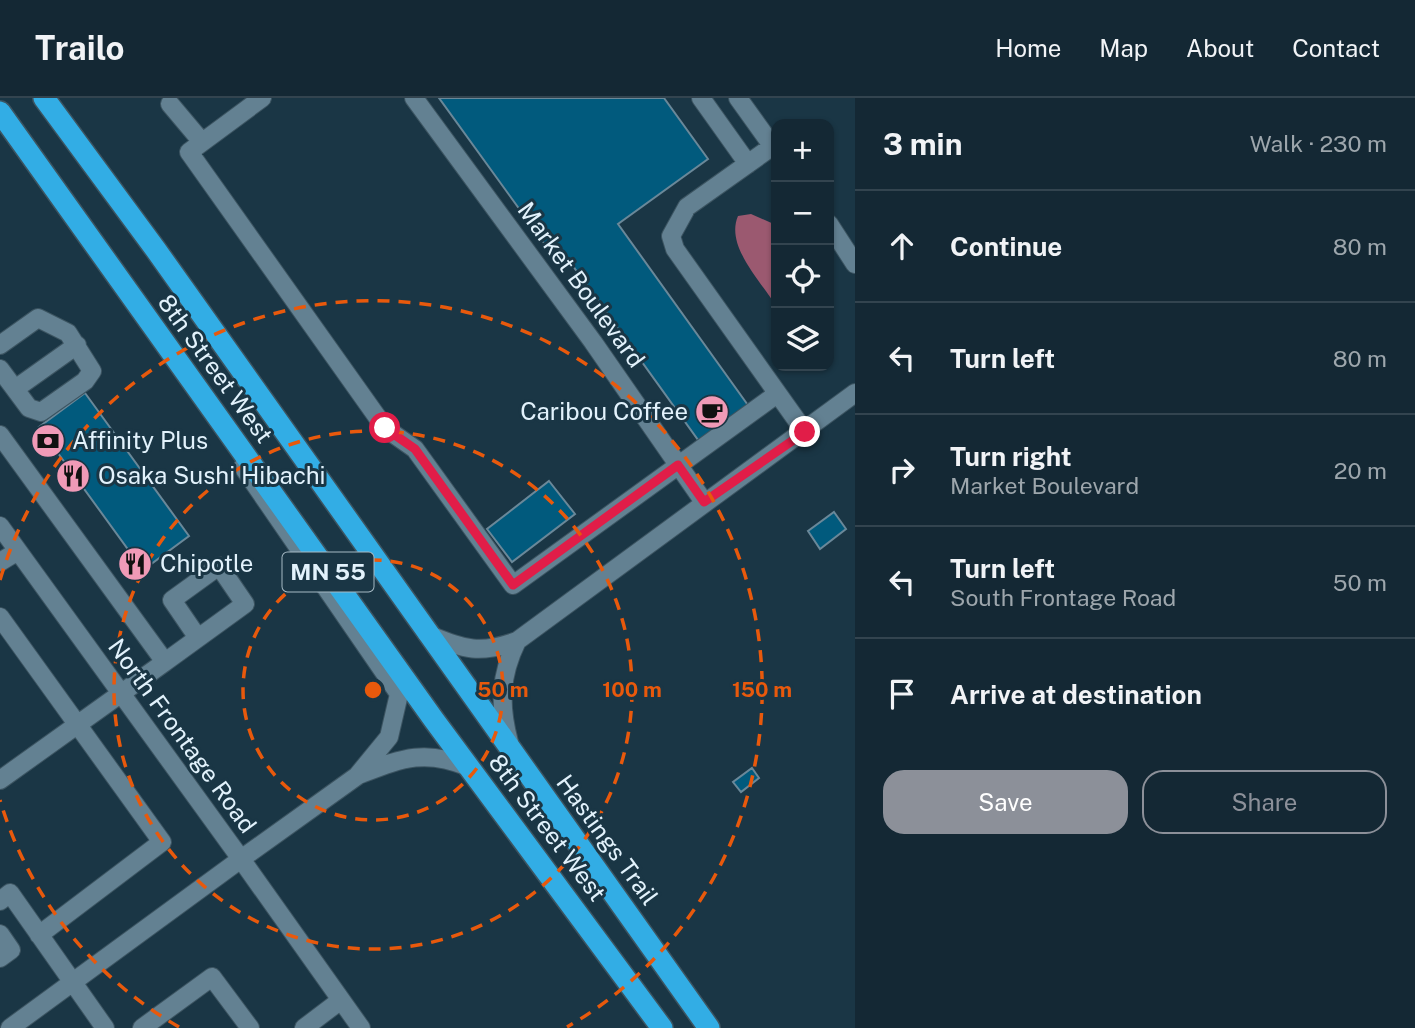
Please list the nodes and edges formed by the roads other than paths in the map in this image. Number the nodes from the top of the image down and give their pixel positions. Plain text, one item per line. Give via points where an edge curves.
1 (44, 98) edge
2 (262, 98) edge
3 (414, 98) edge
4 (701, 98) edge
5 (738, 98) edge
6 (171, 100) edge
7 (0, 112) edge
8 (771, 143) edge
9 (195, 147) junction
10 (771, 151) edge
11 (748, 164) junction
12 (834, 232) edge
13 (855, 264) edge
14 (0, 345) edge
15 (77, 345) junction
16 (0, 369) edge
17 (193, 383) junction
18 (15, 389) junction
19 (855, 393) edge
20 (777, 394) junction
21 (805, 432) junction
22 (0, 435) edge
23 (678, 465) junction
24 (704, 502) junction
25 (0, 526) edge
26 (18, 551) junction
27 (0, 562) edge
28 (0, 617) edge
29 (427, 634) junction
30 (198, 638) dead end
31 (517, 641) junction
32 (165, 662) junction
33 (461, 682) joint
34 (121, 693) junction
35 (78, 725) junction
36 (512, 753) junction
37 (469, 767) junction
38 (358, 776) junction
39 (0, 780) edge
40 (241, 859) junction
41 (0, 901) edge
42 (0, 934) edge
43 (39, 936) junction
44 (0, 958) edge
45 (72, 983) junction
46 (341, 1000) junction
47 (10, 1028) edge
48 (105, 1028) edge
49 (142, 1028) edge
50 (250, 1028) edge
51 (304, 1028) edge
52 (361, 1028) edge
53 (662, 1028) edge
54 (709, 1028) edge

1 - 29 highway, 8th Street West / MN 55
2 - 9 street
3 - 23 street, Market Boulevard
4 - 11 street
5 - 8 street
6 - 9 street
7 - 17 highway, 8th Street West / MN 55
9 - 23 street via 385,428 415,449 513,585
10 - 11 street
11 - 20 street via 687,207 671,236 674,248
12 - 13 street
14 - 15 street via 38,318 59,327
15 - 18 street
15 - 18 street via 92,371 90,376 41,412 29,408
16 - 18 street
17 - 37 highway, 8th Street West / MN 55
17 - 38 street, North Frontage Road via 257,490 396,685 398,707 389,737
19 - 21 street
20 - 21 street
20 - 23 street
21 - 24 street
22 - 32 street
23 - 24 street, Market Boulevard
24 - 31 street
25 - 26 street, North Frontage Road
26 - 27 street
26 - 34 street, North Frontage Road
28 - 35 street
29 - 31 street via 475,649 490,650
29 - 33 highway, 8th Street West / MN 55
30 - 32 street
31 - 36 street via 500,696
32 - 34 street
33 - 36 highway, Hastings Trail / MN 55
34 - 35 street
34 - 40 street, North Frontage Road
35 - 39 street
35 - 43 street via 162,842
36 - 54 highway, Hastings Trail / MN 55
37 - 38 street, North Frontage Road via 444,757 416,756
37 - 53 highway, 8th Street West / MN 55
38 - 40 street, North Frontage Road
40 - 45 street
40 - 46 street
41 - 43 street via 10,893
42 - 44 street via 11,950
43 - 45 street
45 - 47 street
45 - 48 street
46 - 51 street
46 - 52 street
49 - 50 street via 212,977

